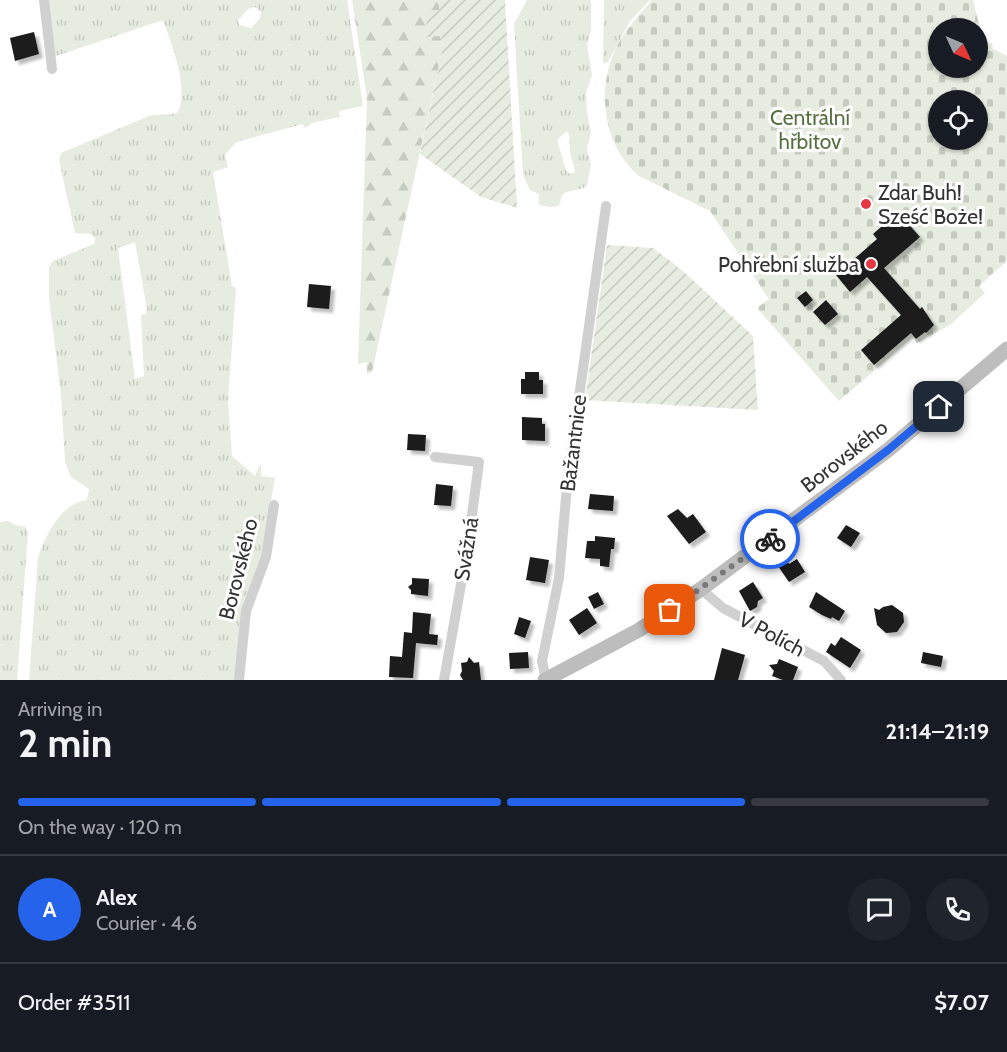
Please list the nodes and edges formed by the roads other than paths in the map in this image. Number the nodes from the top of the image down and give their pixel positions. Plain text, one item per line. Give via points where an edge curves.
1 (44, 0) edge
2 (52, 69) dead end
3 (606, 206) dead end
4 (1007, 349) edge
5 (435, 457) dead end
6 (274, 505) dead end
7 (701, 589) junction
8 (240, 680) edge
9 (444, 680) edge
10 (546, 680) edge
11 (841, 680) edge

1 - 2 street
3 - 10 street, Bažantnice via 568,476 559,578 542,661
4 - 7 main road, Borovského via 888,450
5 - 9 street, Svážná via 479,462
6 - 8 street, Borovského via 266,557 246,611
7 - 10 main road, Borovského via 639,630
7 - 11 street, V Polích via 723,608 824,661

